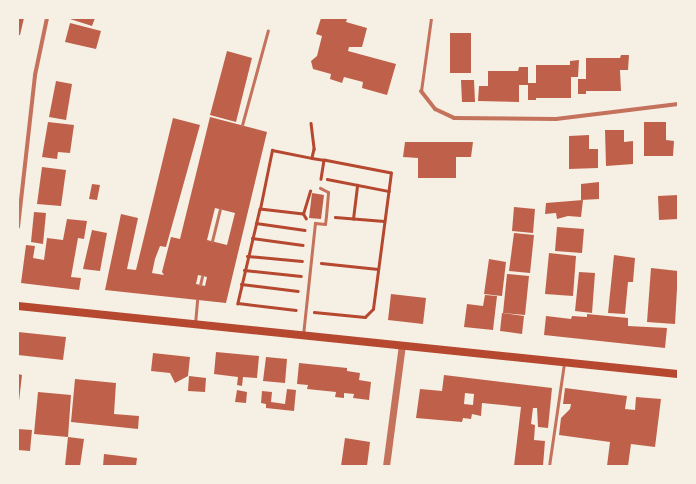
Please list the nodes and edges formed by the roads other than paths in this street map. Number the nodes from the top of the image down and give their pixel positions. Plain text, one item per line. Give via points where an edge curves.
1 (47, 18) edge
2 (431, 18) edge
3 (268, 30) dead end
4 (421, 91) joint
5 (678, 104) edge
6 (242, 125) dead end
7 (320, 188) road end
8 (220, 210) dead end
9 (18, 227) edge
10 (212, 241) dead end
11 (202, 276) dead end
12 (200, 285) dead end
13 (197, 300) dead end
14 (18, 306) edge
15 (195, 326) junction
16 (303, 337) junction
17 (402, 345) junction
18 (564, 362) junction
19 (678, 374) edge
20 (386, 466) edge
21 (549, 466) edge

1 - 9 street via 35,75
2 - 4 lane
3 - 6 lane
4 - 5 street via 435,109 454,118 556,119
7 - 16 lane via 328,192 326,216 325,224 315,223
8 - 10 lane
11 - 12 lane
13 - 15 lane
14 - 15 main road
15 - 16 main road
16 - 17 main road
17 - 18 main road
17 - 20 street
18 - 19 main road
18 - 21 lane

